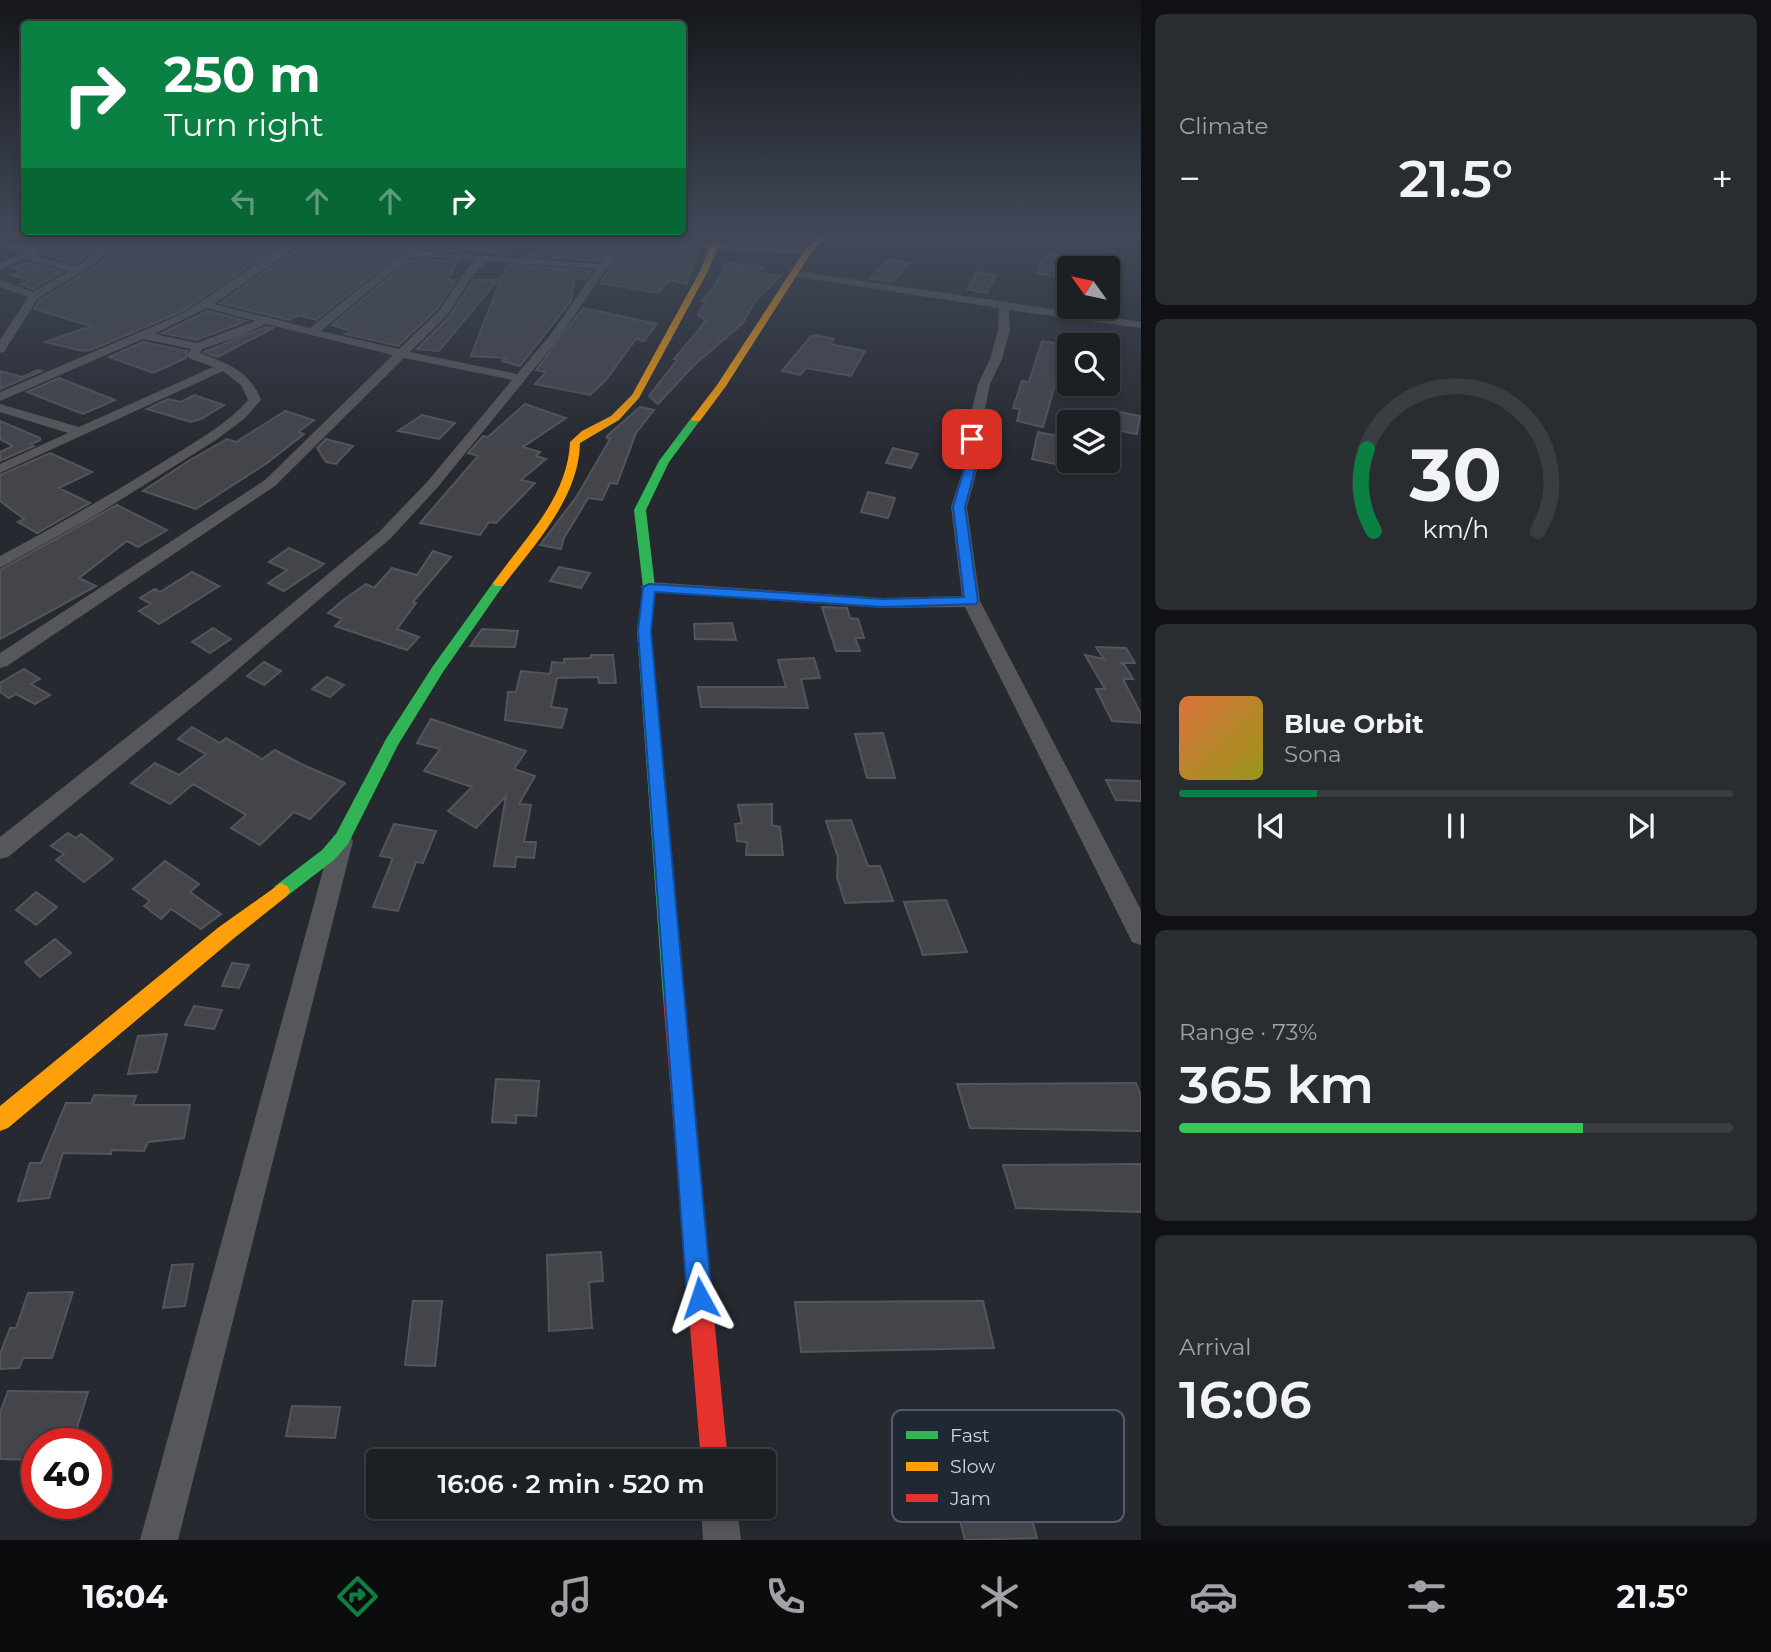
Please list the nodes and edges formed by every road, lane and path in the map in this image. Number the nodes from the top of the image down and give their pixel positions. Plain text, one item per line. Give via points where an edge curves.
1 (26, 309) edge
2 (198, 309) edge
3 (224, 309) edge
4 (342, 309) edge
5 (446, 309) edge
6 (574, 309) edge
7 (683, 309) edge
8 (770, 309) edge
9 (1004, 309) edge
10 (1025, 309) edge
11 (267, 319) junction
12 (1141, 325) edge
13 (314, 331) junction
14 (141, 335) junction
15 (198, 347) junction
16 (0, 349) edge
17 (403, 352) junction
18 (224, 366) junction
19 (519, 378) junction
20 (0, 397) edge
21 (0, 408) edge
22 (80, 432) junction
23 (0, 469) edge
24 (0, 563) edge
25 (649, 587) junction
26 (971, 601) junction
27 (0, 662) edge
28 (342, 839) junction
29 (0, 850) edge
30 (1141, 934) edge
31 (0, 1120) edge
32 (714, 1449) edge
33 (720, 1519) edge
34 (159, 1540) edge
35 (722, 1540) edge

1 - 16 street
2 - 14 street
3 - 11 street
4 - 13 street
5 - 17 street
6 - 19 street
7 - 28 street via 632,403 575,442 577,457 568,485 438,669 391,743
8 - 25 street via 721,386 664,461 639,510
9 - 26 street via 1004,330 984,384 959,507
10 - 12 street
11 - 13 street
11 - 15 street
13 - 17 street
14 - 15 street
14 - 20 street
15 - 18 street via 193,355
17 - 19 street
17 - 27 street via 270,483
18 - 22 street
18 - 24 street via 252,387 255,400 247,411 114,500
19 - 29 street via 432,485 384,535
21 - 22 street
22 - 23 street
25 - 26 street via 883,603
25 - 32 street via 644,631
26 - 30 street
28 - 31 street
28 - 34 street
33 - 35 street

